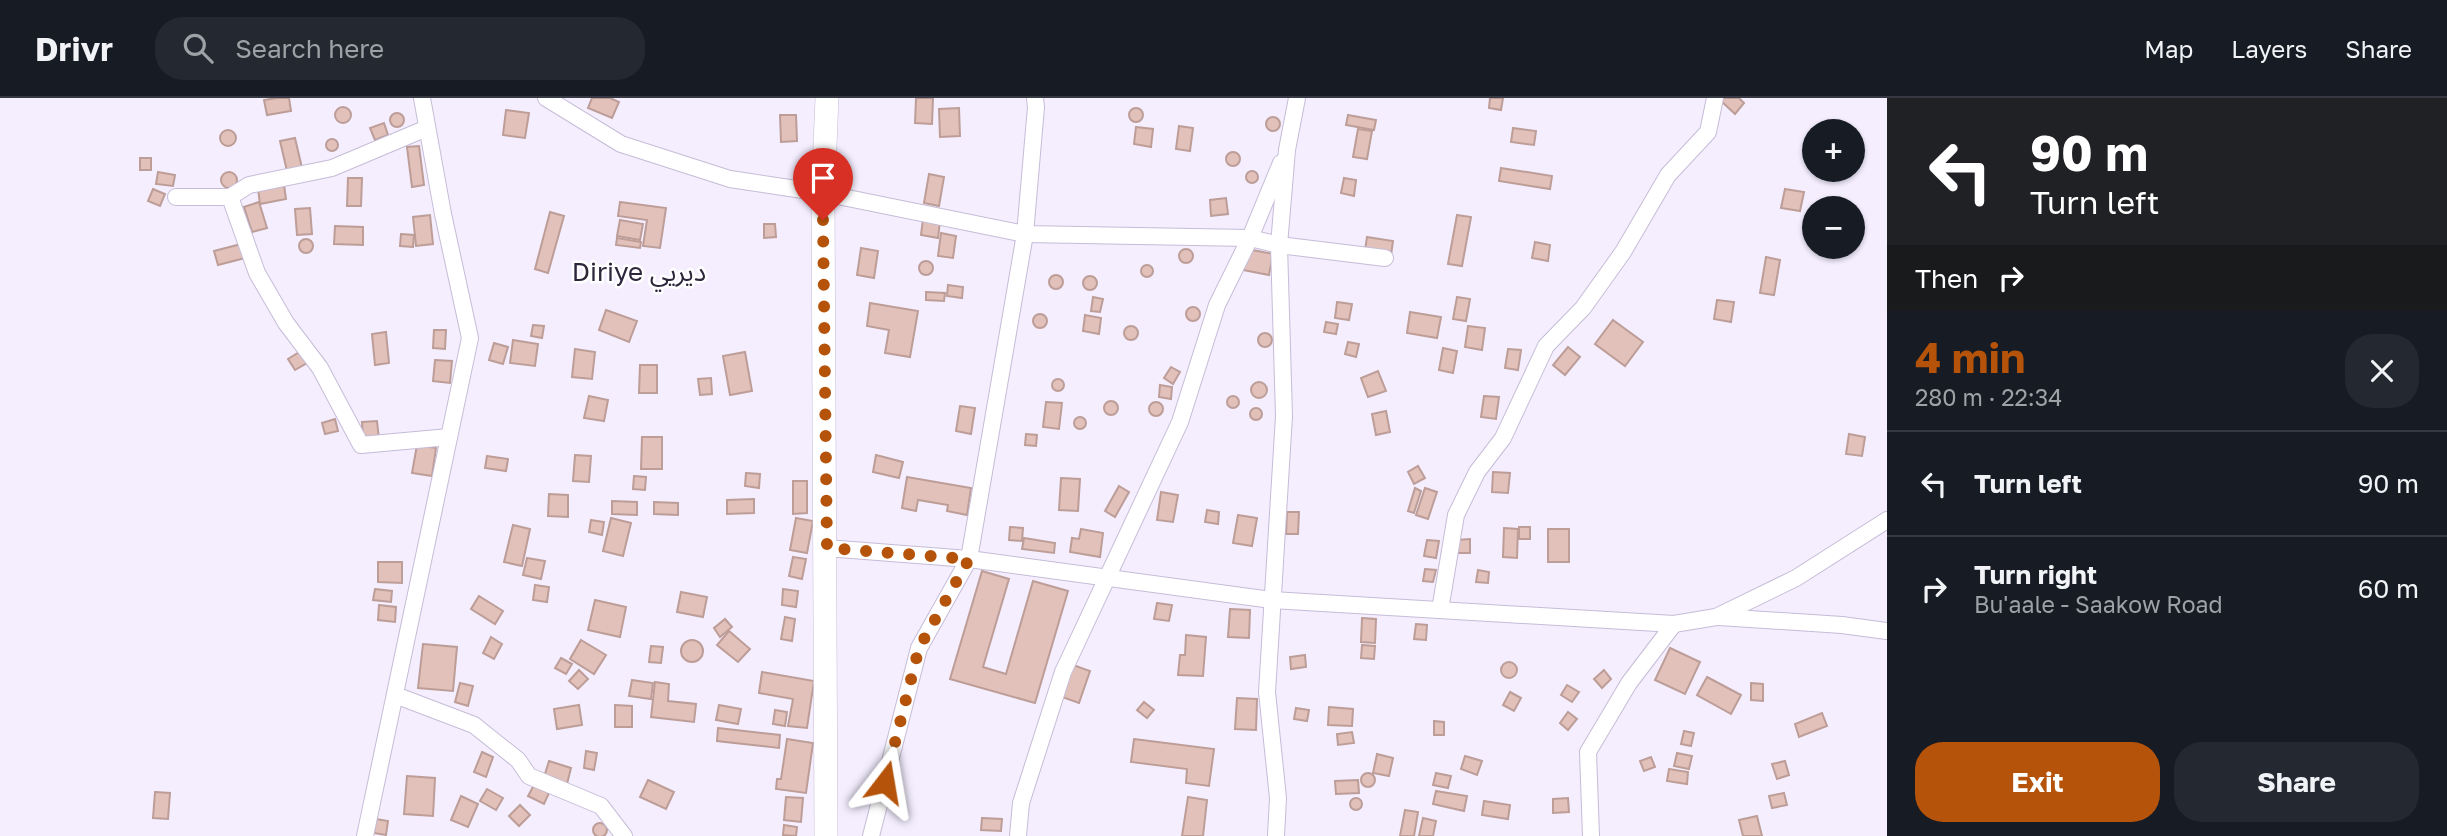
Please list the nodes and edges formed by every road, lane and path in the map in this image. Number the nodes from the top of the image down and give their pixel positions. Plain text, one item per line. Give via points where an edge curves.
1 (422, 98) edge
2 (546, 98) edge
3 (827, 98) edge
4 (1035, 98) edge
5 (1297, 98) edge
6 (1715, 98) edge
7 (427, 128) junction
8 (1287, 149) junction
9 (823, 193) junction
10 (176, 197) dead end
11 (230, 197) junction
12 (1025, 234) junction
13 (1250, 238) junction
14 (1279, 244) junction
15 (1385, 258) dead end
16 (449, 436) junction
17 (1887, 520) edge
18 (827, 548) junction
19 (969, 559) junction
20 (1108, 578) junction
21 (1272, 600) junction
22 (1440, 610) junction
23 (1716, 617) junction
24 (1674, 624) junction
25 (1887, 631) edge
26 (395, 695) junction
27 (365, 836) edge
28 (624, 836) edge
29 (826, 836) edge
30 (871, 836) edge
31 (1018, 836) edge
32 (1276, 836) edge
33 (1591, 836) edge

1 - 7 street
2 - 9 street via 621,144 730,179
3 - 9 main road
4 - 12 street
5 - 8 street
6 - 22 street via 1708,132 1668,175 1584,308 1546,346 1503,438 1477,472 1455,515
7 - 11 street via 332,168 249,185
7 - 16 street via 470,338
8 - 13 street
8 - 14 street
9 - 12 street
9 - 18 main road
10 - 11 street
11 - 16 street via 257,273 320,368 361,445
12 - 13 street
12 - 19 street
13 - 14 street
13 - 20 street via 1217,305 1180,422
14 - 15 street
14 - 21 street via 1284,416
16 - 26 street
17 - 23 street via 1796,578
18 - 19 street
18 - 29 main road
19 - 20 street
19 - 30 street via 919,648
20 - 21 street
20 - 31 street via 1063,672 1021,803
21 - 22 street
21 - 32 street via 1266,692 1278,797
22 - 24 street
23 - 24 street
23 - 25 street
24 - 33 street via 1629,683 1588,752
26 - 27 street
26 - 28 street via 474,725 518,760 529,776 601,806

